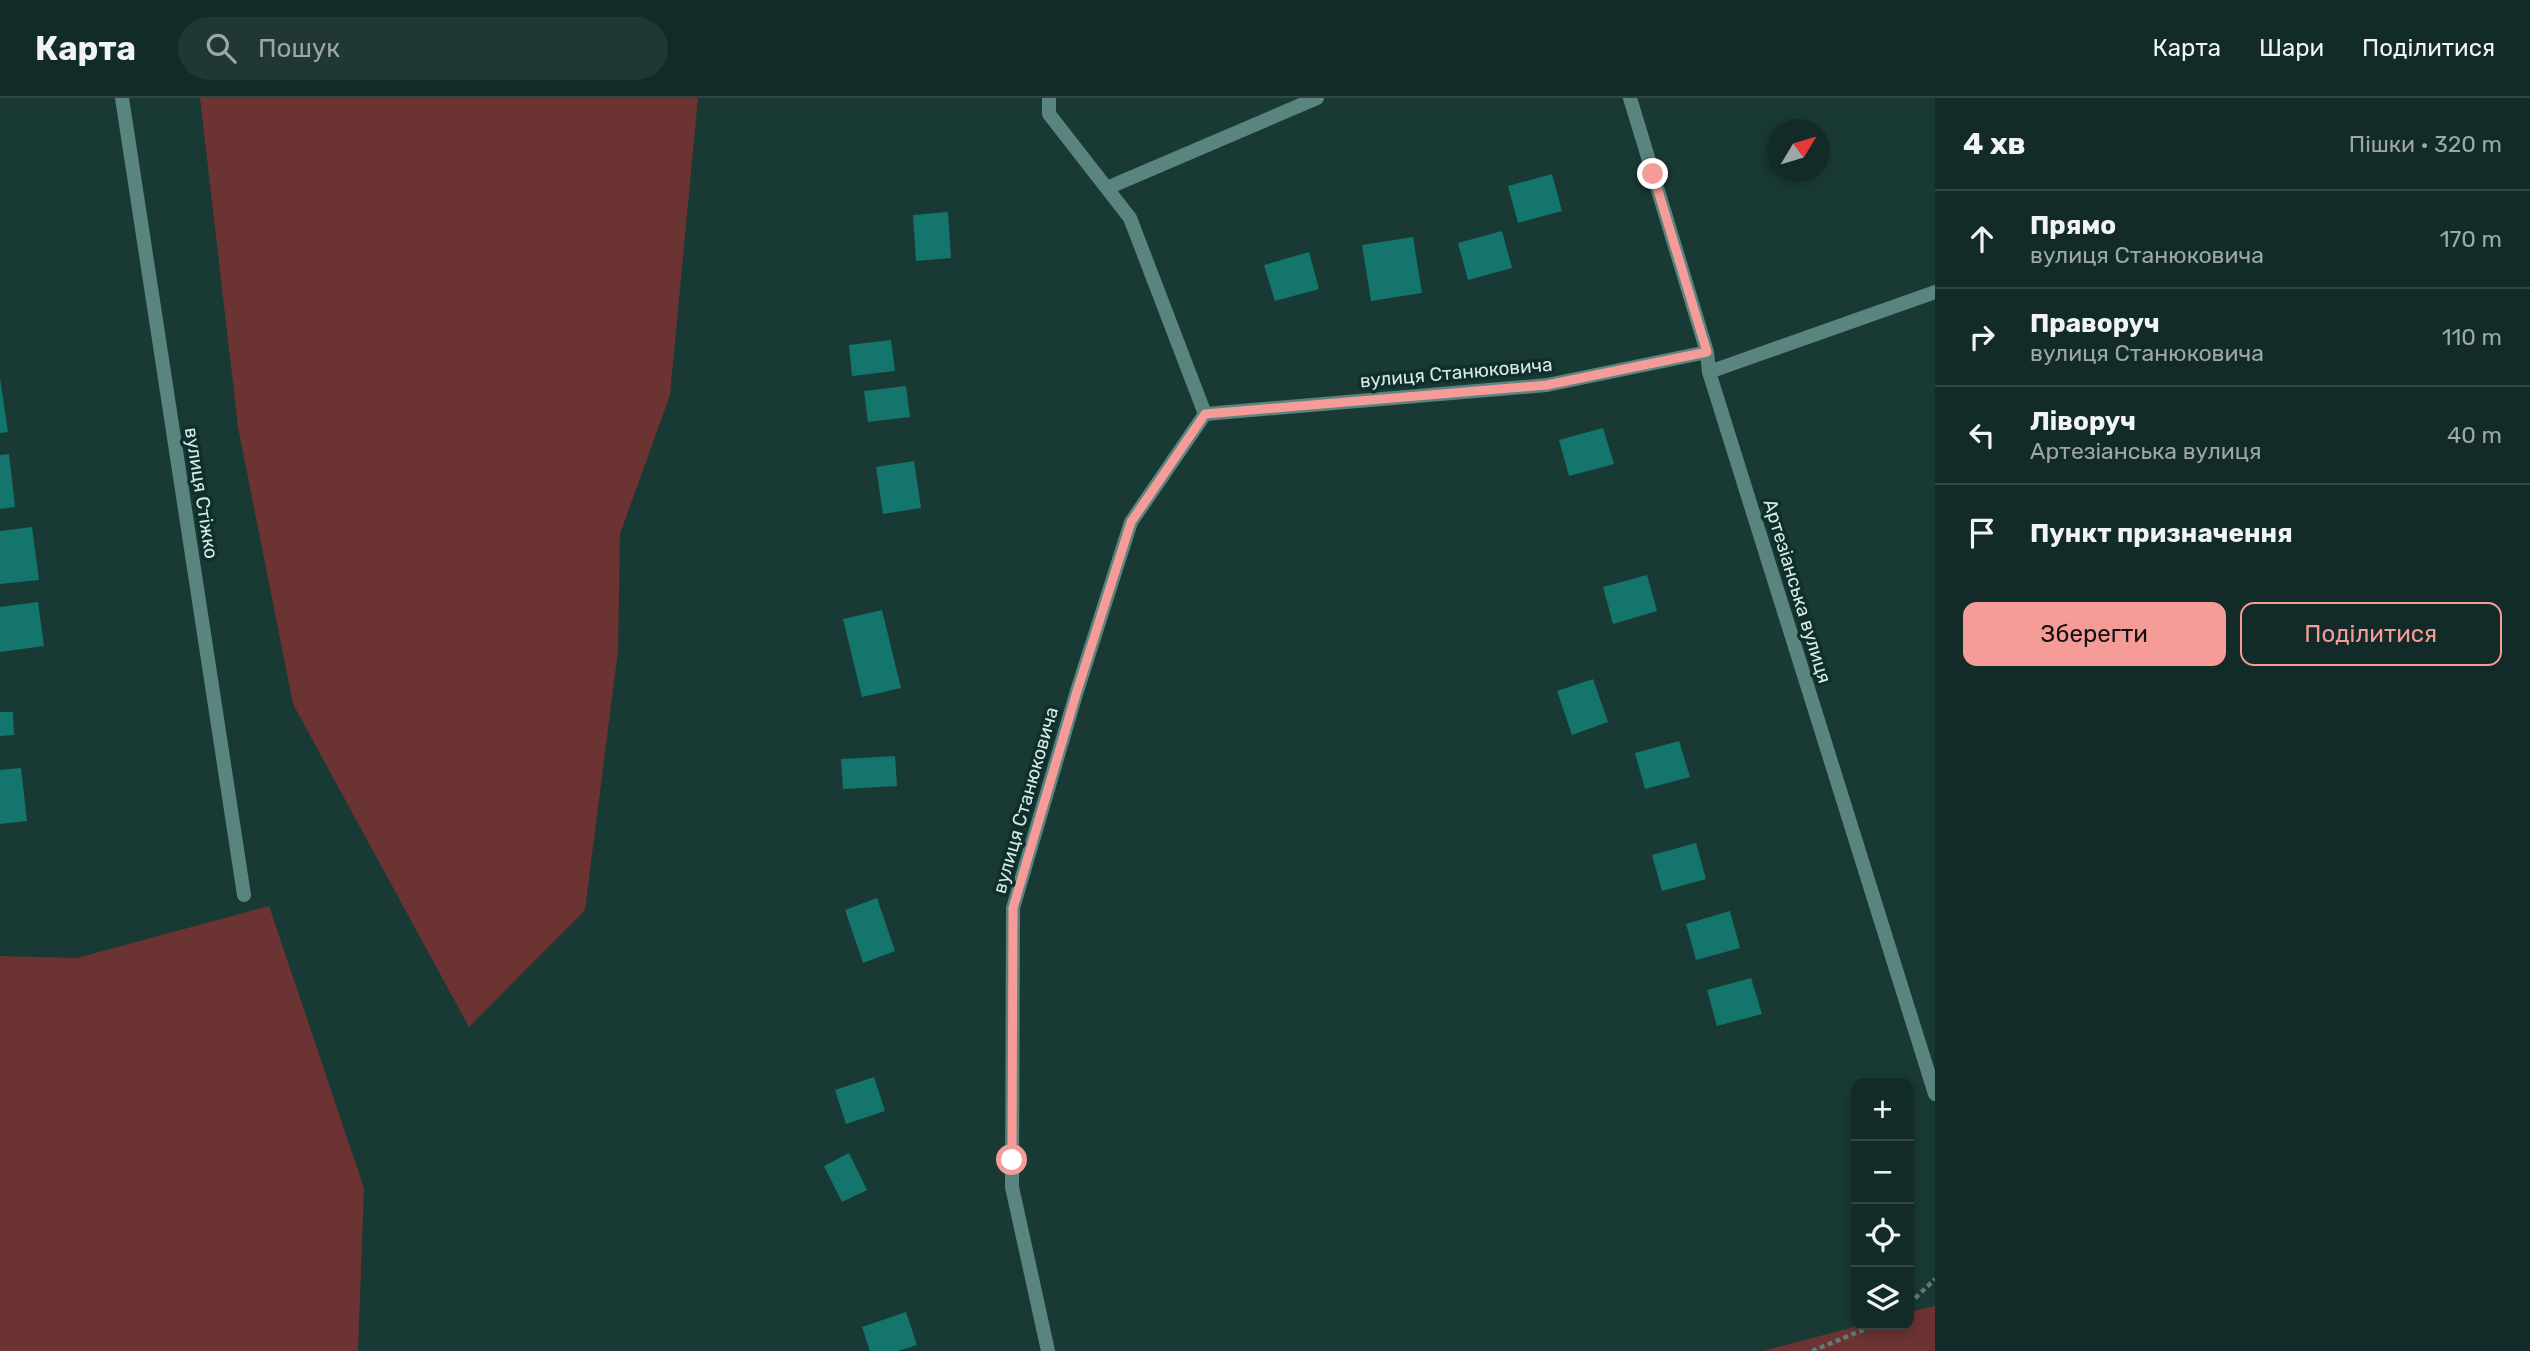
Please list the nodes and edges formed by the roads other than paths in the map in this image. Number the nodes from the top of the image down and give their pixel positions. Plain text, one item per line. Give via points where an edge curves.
1 (122, 98) edge
2 (1049, 98) edge
3 (1317, 98) edge
4 (1630, 98) edge
5 (1107, 188) junction
6 (1935, 292) edge
7 (1707, 352) junction
8 (1709, 372) junction
9 (1205, 414) junction
10 (244, 895) dead end
11 (1935, 1094) edge
12 (1048, 1351) edge

1 - 10 street, вулиця Стіжко
2 - 5 street via 1049,114
3 - 5 street
4 - 7 street, Артезіанська вулиця
5 - 9 street via 1130,218
6 - 8 street
7 - 8 street, Артезіанська вулиця
7 - 9 street, вулиця Станюковича via 1547,385
8 - 11 street, Артезіанська вулиця
9 - 12 street, вулиця Станюковича via 1131,522 1013,908 1012,1187

